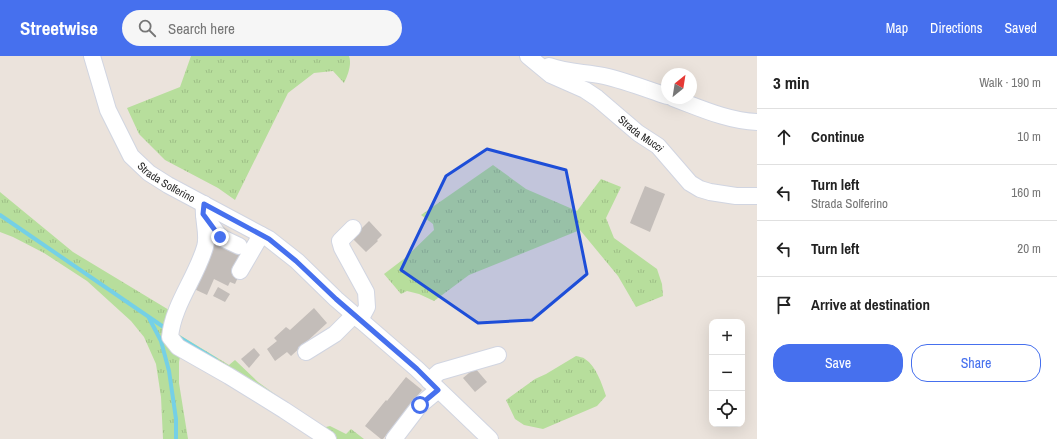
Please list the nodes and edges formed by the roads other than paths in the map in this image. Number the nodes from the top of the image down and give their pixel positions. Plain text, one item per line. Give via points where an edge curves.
1 (92, 56) edge
2 (528, 57) edge
3 (661, 94) edge
4 (689, 104) edge
5 (757, 122) edge
6 (757, 196) edge
7 (203, 209) junction
8 (353, 228) dead end
9 (261, 235) junction
10 (239, 246) dead end
11 (240, 271) dead end
12 (357, 317) junction
13 (306, 352) dead end
14 (498, 355) dead end
15 (434, 385) junction
16 (328, 439) edge
17 (394, 439) edge
18 (490, 439) edge

1 - 7 street, Strada Solferino via 108,110 131,156 149,173
2 - 3 street via 562,70 604,76
2 - 6 street, Strada Mucci via 550,75 590,93 603,102 658,146 690,183 710,192
4 - 5 street via 724,117
7 - 9 street, Strada Solferino
7 - 10 street via 220,237
7 - 16 street via 205,246 196,272 181,301 170,337 178,347
8 - 12 street via 340,241 366,292 367,307
9 - 11 street
9 - 12 street, Strada Solferino via 296,261
12 - 13 street
12 - 15 street, Strada Solferino
14 - 15 street via 439,372
15 - 17 street
15 - 18 street, Strada Solferino

